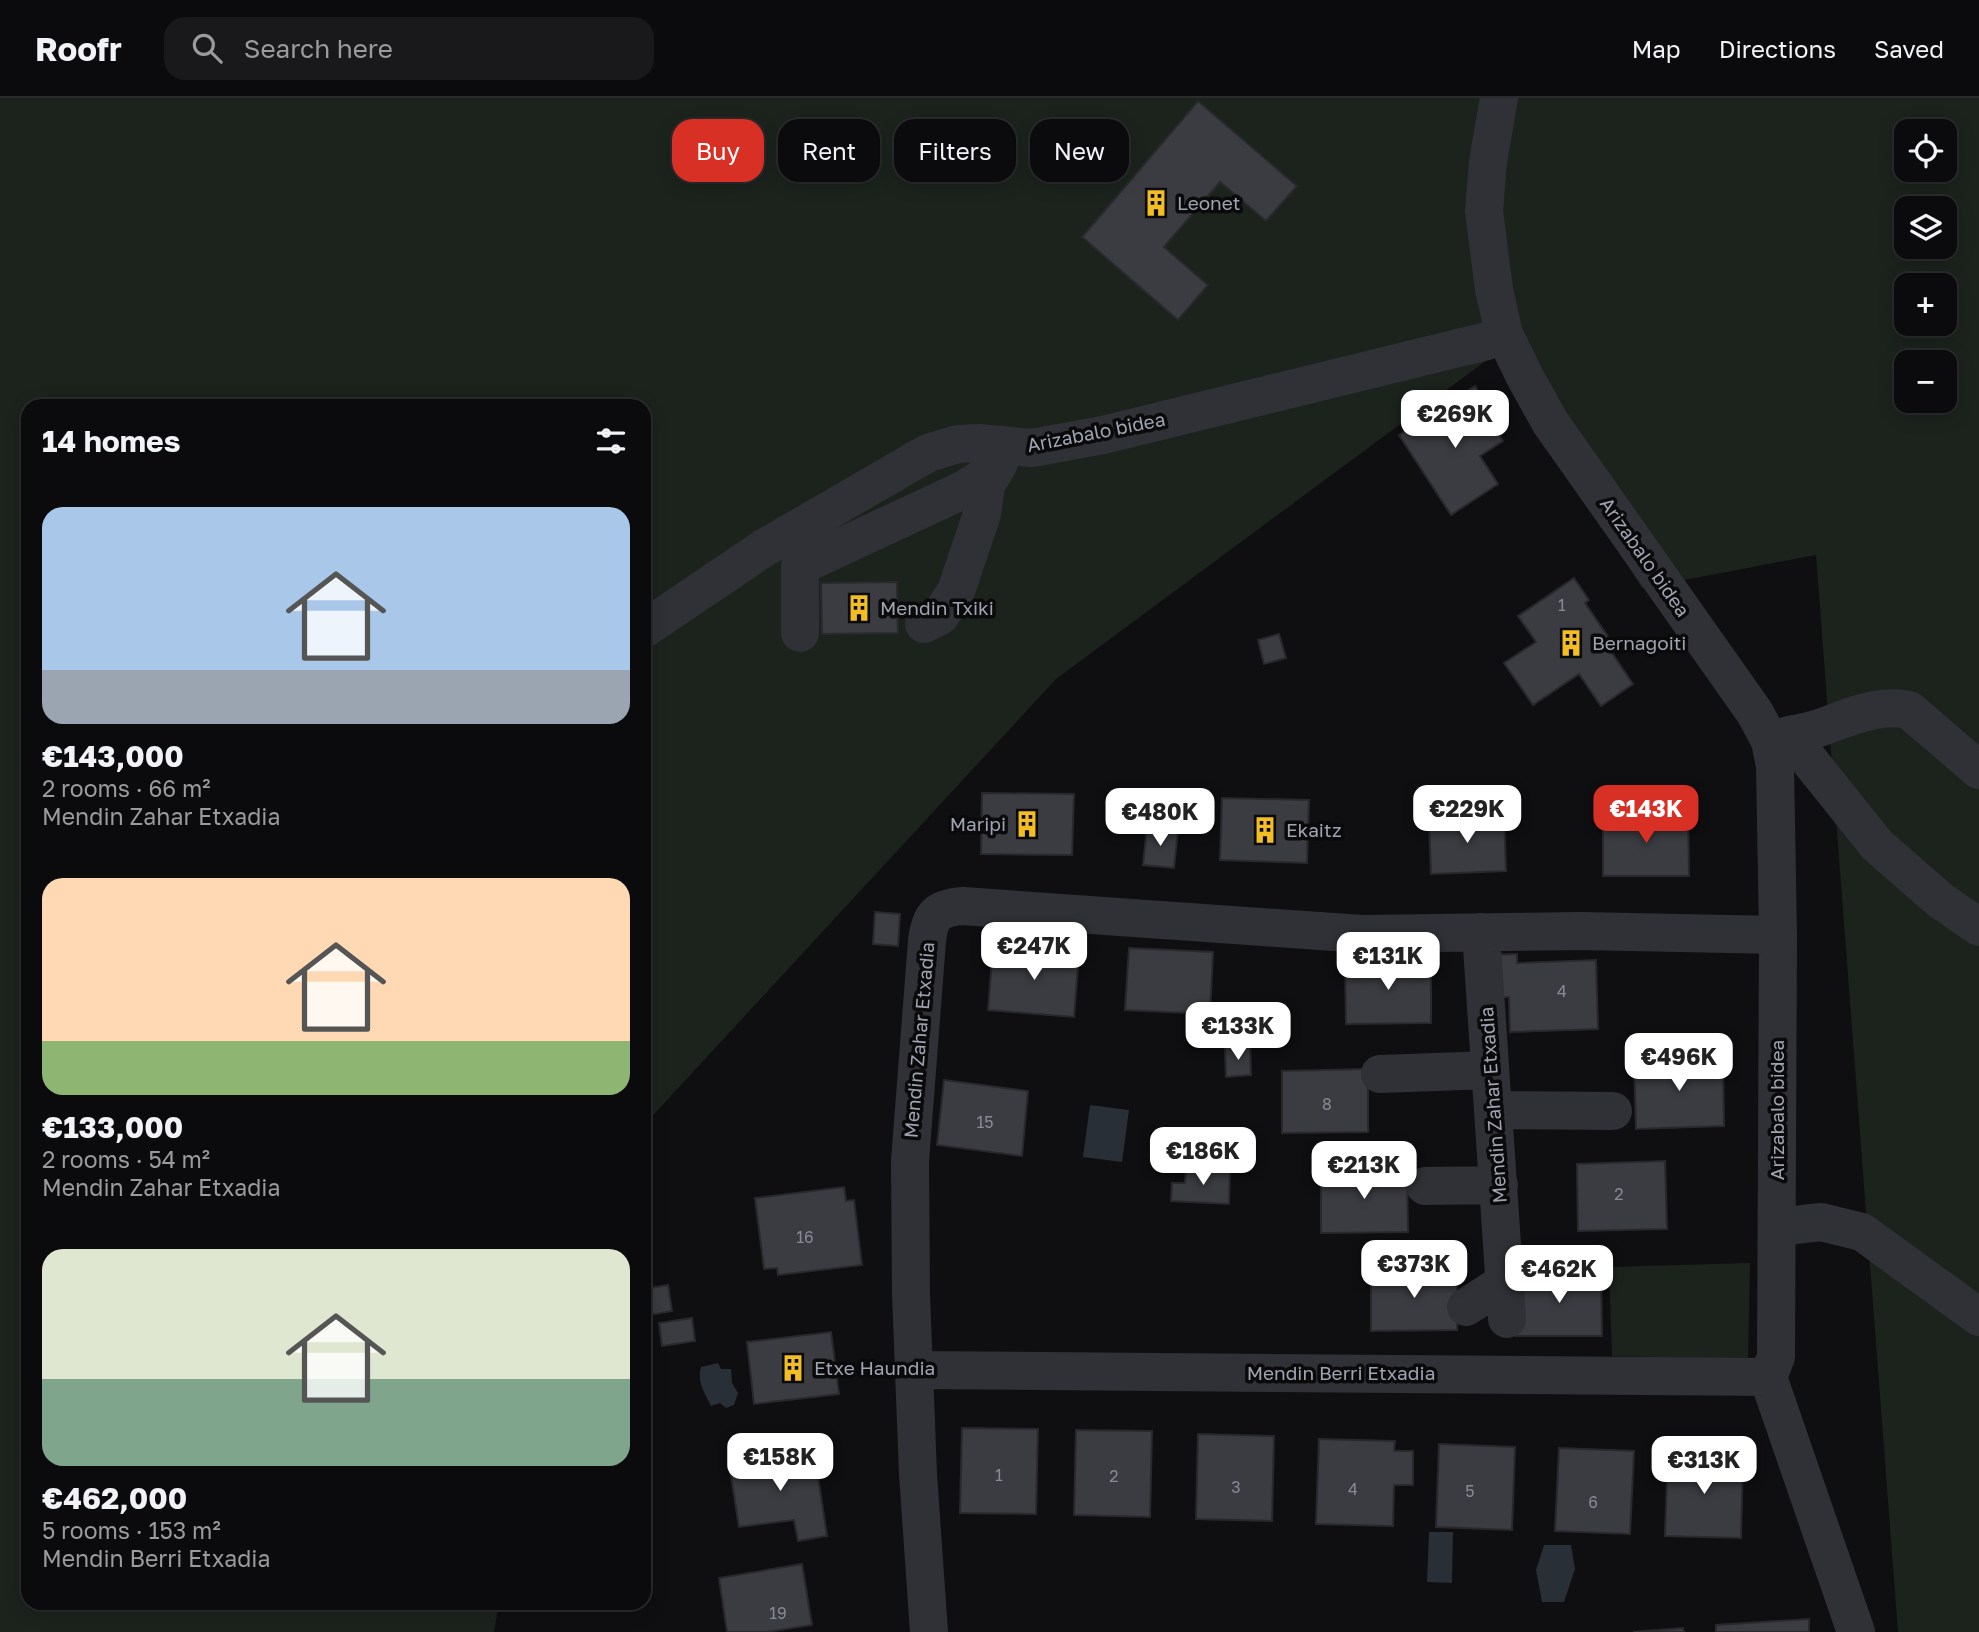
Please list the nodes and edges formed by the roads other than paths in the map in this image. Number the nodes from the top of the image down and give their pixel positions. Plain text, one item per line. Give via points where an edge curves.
1 (1499, 98) edge
2 (1504, 334) junction
3 (1002, 459) junction
4 (651, 624) edge
5 (925, 624) dead end
6 (800, 633) dead end
7 (1780, 738) junction
8 (1979, 770) edge
9 (1979, 927) edge
10 (1481, 932) junction
11 (1778, 935) junction
12 (1490, 1070) junction
13 (1380, 1074) dead end
14 (1493, 1110) junction
15 (1613, 1111) dead end
16 (1499, 1185) junction
17 (1425, 1186) dead end
18 (1777, 1227) junction
19 (1466, 1307) dead end
20 (1979, 1317) edge
21 (914, 1370) junction
22 (1768, 1377) junction
23 (929, 1632) edge
24 (1856, 1632) edge

1 - 2 street, Arizabalo bidea via 1484,211
2 - 3 street, Arizabalo bidea
2 - 7 street, Arizabalo bidea via 1550,422 1755,713
3 - 4 street, Arizabalo bidea via 979,443 928,453 764,548
3 - 5 street via 986,485 982,514 956,591 940,616
3 - 6 street via 963,490 800,566
7 - 8 street via 1895,707 1909,710
7 - 9 street, Arizabalo bidea via 1877,845
7 - 11 street, Arizabalo bidea via 1775,766
10 - 11 street, Mendin Zahar Etxadia
10 - 12 street, Mendin Zahar Etxadia
10 - 21 street, Mendin Zahar Etxadia via 1362,934 963,906 947,907 935,916 927,941 910,1161
11 - 18 street, Arizabalo bidea
12 - 13 street
12 - 14 street, Mendin Zahar Etxadia
14 - 15 street
14 - 16 street, Mendin Zahar Etxadia
16 - 17 street
16 - 19 street, Mendin Zahar Etxadia via 1506,1301
18 - 20 street via 1822,1223 1862,1232
18 - 22 street, Arizabalo bidea via 1776,1357
21 - 22 street, Mendin Berri Etxadia
21 - 23 street, Mendin Zahar Etxadia
22 - 24 street

